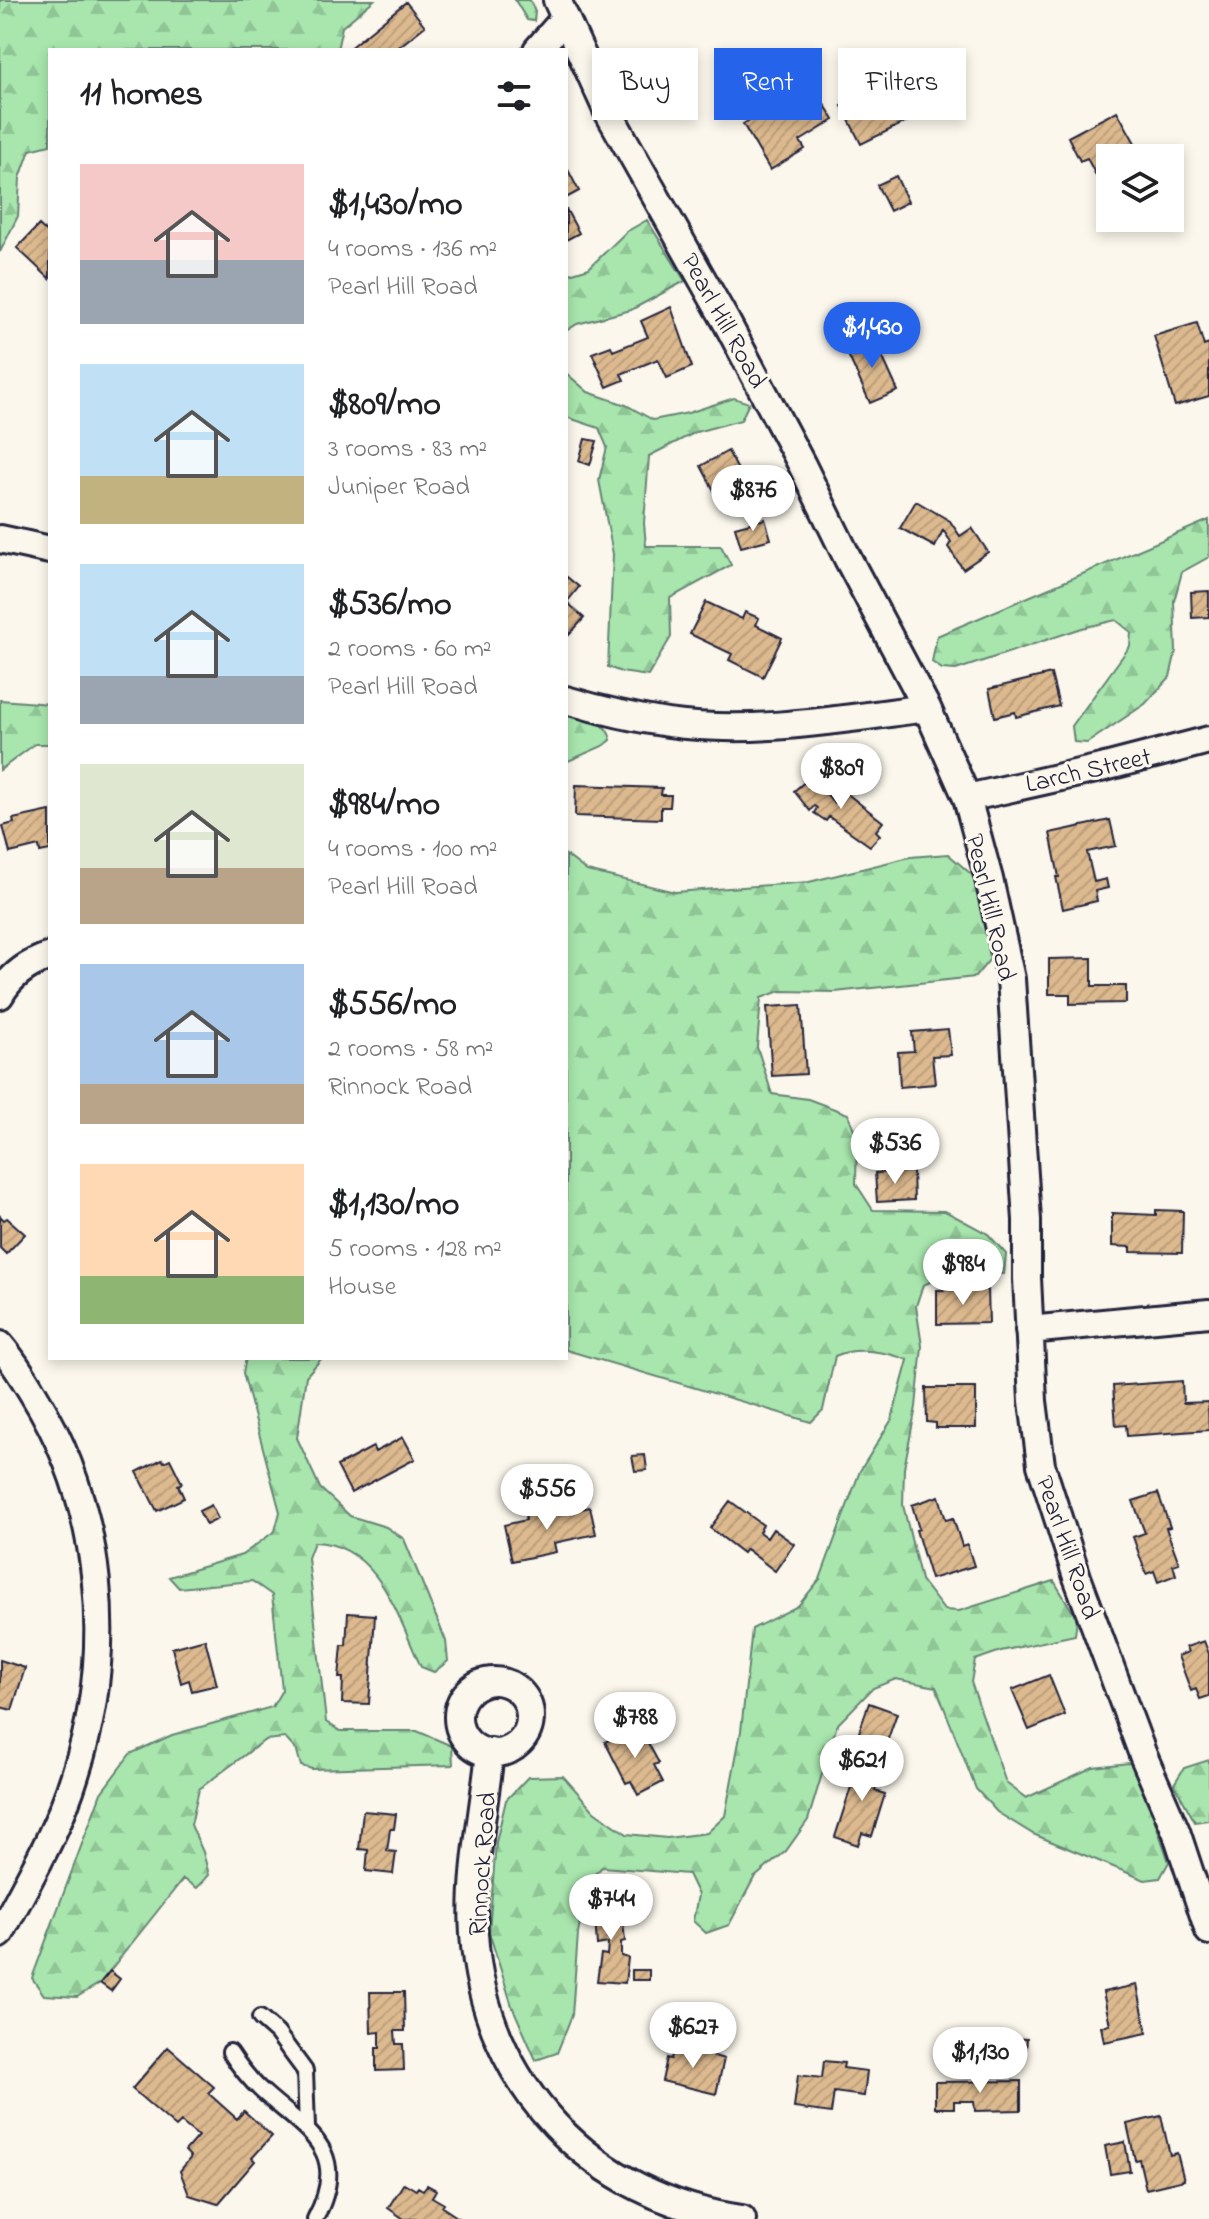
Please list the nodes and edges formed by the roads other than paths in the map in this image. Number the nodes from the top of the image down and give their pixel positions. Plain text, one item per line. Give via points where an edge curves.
1 (561, 9) edge
2 (538, 48) edge
3 (0, 539) edge
4 (48, 550) edge
5 (568, 701) edge
6 (927, 708) junction
7 (1209, 740) edge
8 (967, 798) junction
9 (48, 957) edge
10 (0, 995) edge
11 (1209, 1313) edge
12 (1029, 1330) junction
13 (0, 1345) edge
14 (490, 1752) dead end
15 (1209, 1931) edge
16 (0, 1934) edge
17 (260, 2018) dead end
18 (230, 2052) dead end
19 (307, 2128) junction
20 (315, 2219) edge
21 (742, 2219) edge

1 - 2 street
1 - 6 street, Pearl Hill Road via 607,110 733,334
3 - 4 street
5 - 6 street via 634,718 713,726 797,724
6 - 8 street, Pearl Hill Road
7 - 8 street, Larch Street
8 - 12 street, Pearl Hill Road via 1011,979
9 - 10 street via 33,962
11 - 12 street
12 - 15 street, Pearl Hill Road via 1041,1465 1077,1577 1176,1831
13 - 16 street via 44,1411 70,1465 92,1556 99,1624 94,1700 75,1776
14 - 21 street, Rinnock Road via 474,1934 486,2002 511,2065 553,2123 611,2173 676,2204
17 - 19 lane via 305,2071
18 - 19 lane via 262,2091
19 - 20 lane via 320,2145 328,2172

